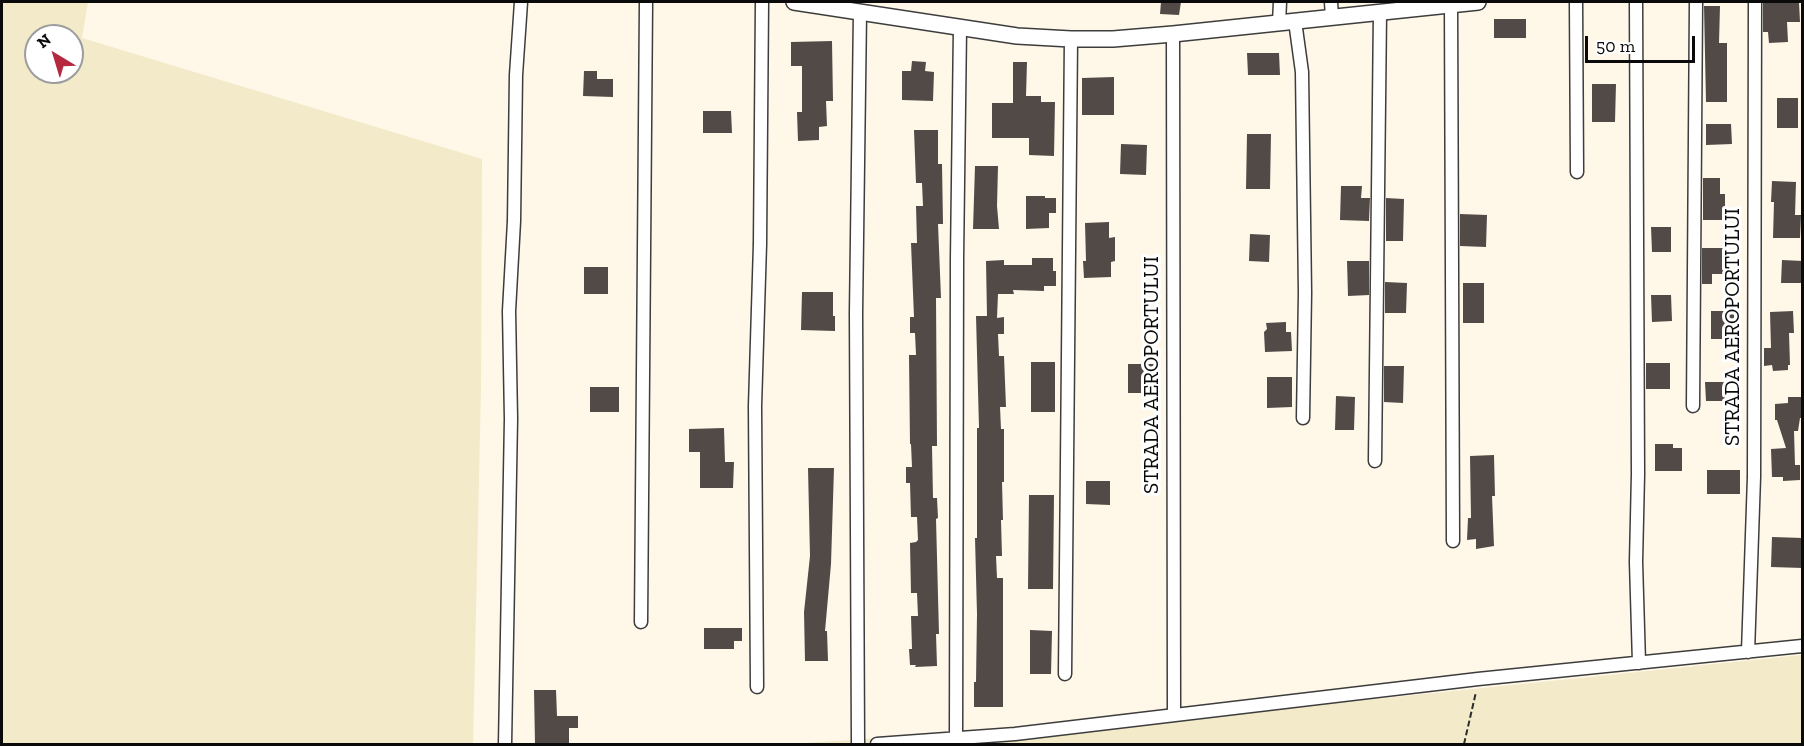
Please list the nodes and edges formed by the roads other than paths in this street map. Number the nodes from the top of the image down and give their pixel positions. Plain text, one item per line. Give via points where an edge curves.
1 (521, 2) edge
2 (646, 2) edge
3 (762, 2) edge
4 (794, 2) edge
5 (1280, 2) edge
6 (1478, 2) edge
7 (1576, 2) edge
8 (1636, 2) edge
9 (1696, 2) edge
10 (1755, 2) edge
11 (1434, 4) edge
12 (1451, 4) junction
13 (1331, 9) edge
14 (860, 12) junction
15 (1380, 12) junction
16 (1295, 21) junction
17 (1278, 23) junction
18 (960, 28) junction
19 (1173, 34) junction
20 (1071, 39) junction
21 (1577, 172) dead end
22 (1693, 406) dead end
23 (1303, 418) dead end
24 (1376, 461) dead end
25 (1453, 541) dead end
26 (642, 622) dead end
27 (1803, 646) edge
28 (1748, 652) junction
29 (1639, 663) junction
30 (1065, 674) dead end
31 (757, 687) dead end
32 (1174, 715) junction
33 (956, 738) junction
34 (505, 744) edge
35 (858, 744) edge
36 (877, 744) edge

1 - 34 street via 509,311
2 - 26 street
3 - 31 street via 755,406
4 - 14 street
5 - 17 street
6 - 12 street
7 - 21 street
8 - 29 street
9 - 22 street
10 - 28 street, STRADA AEROPORTULUI via 1754,477
11 - 12 street
11 - 15 street
12 - 25 street
13 - 15 street
13 - 16 street
14 - 18 street
14 - 35 street via 856,313
15 - 24 street
16 - 17 street
16 - 23 street via 1302,72
17 - 19 street
18 - 20 street
18 - 33 street
19 - 20 street
19 - 32 street, STRADA AEROPORTULUI
20 - 30 street
27 - 28 street
28 - 29 street
29 - 32 street
32 - 33 street
33 - 36 street

